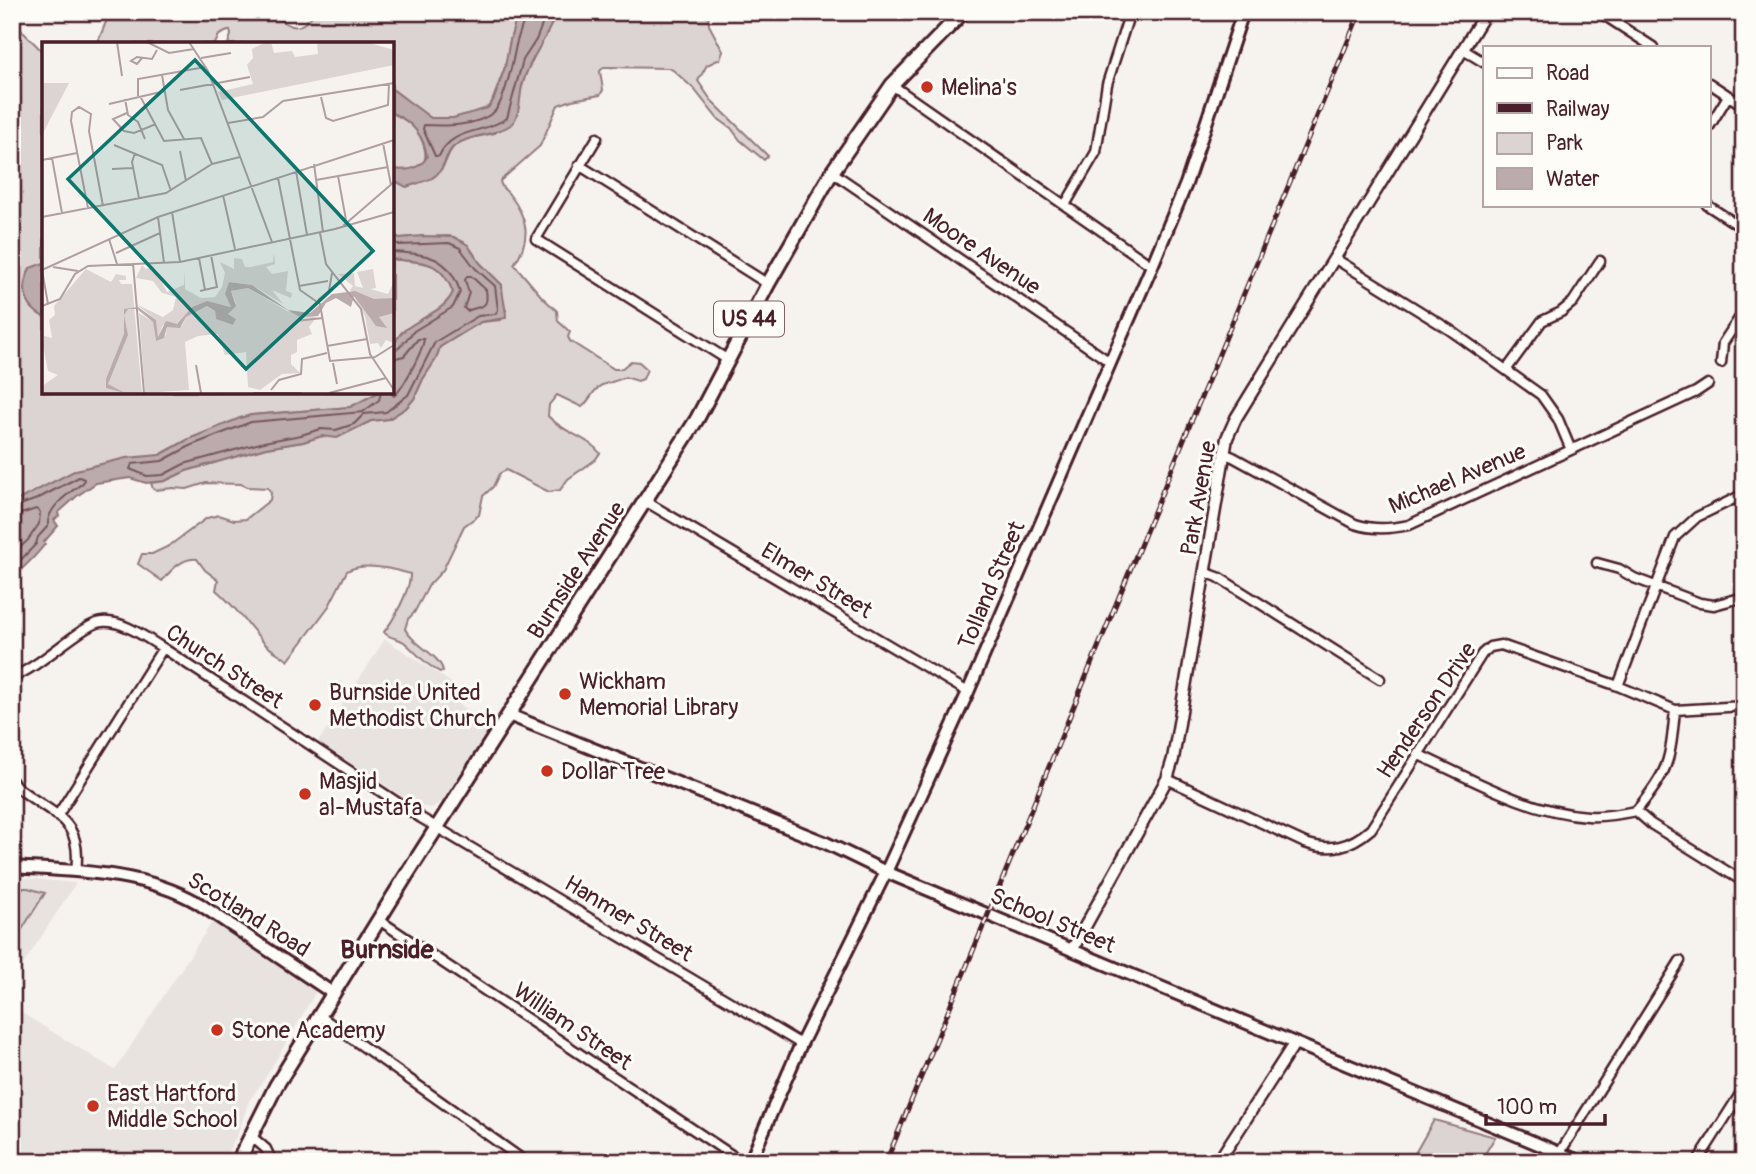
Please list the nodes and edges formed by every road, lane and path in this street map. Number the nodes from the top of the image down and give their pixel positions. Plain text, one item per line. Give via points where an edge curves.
1 (963, 12) edge
2 (1130, 12) edge
3 (1243, 12) edge
4 (1486, 12) edge
5 (1599, 12) edge
6 (1651, 46) edge
7 (1462, 49) junction
8 (1483, 62) edge
9 (1710, 84) edge
10 (892, 85) junction
11 (1728, 96) junction
12 (1744, 106) edge
13 (1710, 125) edge
14 (597, 138) dead end
15 (579, 165) junction
16 (832, 172) junction
17 (1065, 205) junction
18 (1709, 206) edge
19 (1744, 229) edge
20 (1334, 258) junction
21 (1601, 261) dead end
22 (1152, 266) junction
23 (768, 284) junction
24 (1744, 311) edge
25 (728, 360) junction
26 (1111, 362) junction
27 (1721, 363) dead end
28 (1507, 369) junction
29 (1708, 384) dead end
30 (1571, 450) junction
31 (1223, 453) junction
32 (1744, 494) edge
33 (645, 502) junction
34 (1597, 563) dead end
35 (1204, 572) junction
36 (1655, 586) junction
37 (1744, 597) edge
38 (163, 648) junction
39 (12, 677) edge
40 (1380, 679) dead end
41 (1618, 686) junction
42 (968, 692) junction
43 (1744, 706) edge
44 (1675, 710) junction
45 (509, 715) junction
46 (1418, 754) junction
47 (1167, 779) junction
48 (12, 781) edge
49 (1636, 811) junction
50 (58, 815) junction
51 (437, 826) junction
52 (12, 867) edge
53 (76, 871) junction
54 (886, 872) junction
55 (1743, 879) edge
56 (379, 920) junction
57 (1072, 950) junction
58 (1680, 961) dead end
59 (334, 993) junction
60 (320, 1016) junction
61 (801, 1044) junction
62 (1294, 1044) junction
63 (1744, 1088) edge
64 (251, 1136) junction
65 (1557, 1157) edge
66 (238, 1162) edge
67 (272, 1162) edge
68 (526, 1162) edge
69 (748, 1162) edge
70 (1218, 1162) edge
71 (1581, 1162) edge
72 (1697, 1162) edge

1 - 10 main road, Burnside Avenue / US 44
2 - 17 street via 1107,84 1096,152
3 - 22 main road, Tolland Street via 1186,184
4 - 7 street, Park Avenue
5 - 6 street
7 - 8 street
7 - 20 street, Park Avenue
9 - 11 street
10 - 16 main road, Burnside Avenue / US 44
10 - 17 street
11 - 12 street
11 - 13 street
14 - 15 street
15 - 23 street
15 - 25 street via 536,239
16 - 23 main road, Burnside Avenue / US 44
16 - 26 street, Moore Avenue
17 - 22 street
18 - 19 street
20 - 28 street
20 - 31 street, Park Avenue via 1236,418
21 - 28 street via 1573,302 1542,321
22 - 26 main road, Tolland Street
23 - 25 main road, Burnside Avenue / US 44
24 - 27 street via 1723,343
25 - 33 main road, Burnside Avenue / US 44
26 - 42 main road, Tolland Street
28 - 30 street via 1541,395
29 - 30 street, Michael Avenue
30 - 31 street, Michael Avenue via 1409,525 1390,529 1354,524
31 - 35 street, Park Avenue
32 - 36 street via 1685,526 1675,537
33 - 42 street, Elmer Street
33 - 45 main road, Burnside Avenue / US 44
34 - 36 street
35 - 40 street
35 - 47 street, Park Avenue
36 - 37 street via 1714,605
36 - 41 street
38 - 39 street, Church Street via 119,625 103,622
38 - 50 street
38 - 51 street, Church Street
41 - 44 street, Henderson Drive
41 - 46 street, Henderson Drive via 1513,648 1490,646
42 - 54 main road, Tolland Street
43 - 44 street, Henderson Drive
44 - 49 street via 1665,773
45 - 51 main road, Burnside Avenue / US 44
45 - 54 main road, School Street via 827,843
46 - 47 street, Henderson Drive via 1371,829 1347,845 1332,848 1305,843
46 - 49 street via 1543,809 1591,816
47 - 57 street, Park Avenue
48 - 50 street
49 - 55 street
50 - 53 street via 76,836
51 - 56 main road, Burnside Avenue / US 44
51 - 61 street, Hanmer Street
52 - 53 main road, Scotland Road
53 - 59 main road, Scotland Road via 115,875 183,895
54 - 57 main road, School Street
54 - 61 main road, Tolland Street
56 - 59 main road, Burnside Avenue / US 44
56 - 69 street, William Street
57 - 62 main road, School Street
58 - 65 street
59 - 60 main road, Burnside Avenue / US 44
60 - 64 main road, Burnside Avenue / US 44
60 - 68 street
61 - 69 main road, Tolland Street
62 - 65 main road, School Street
62 - 70 street
63 - 72 street
64 - 66 main road, Burnside Avenue / US 44
64 - 67 street
65 - 71 main road, School Street

